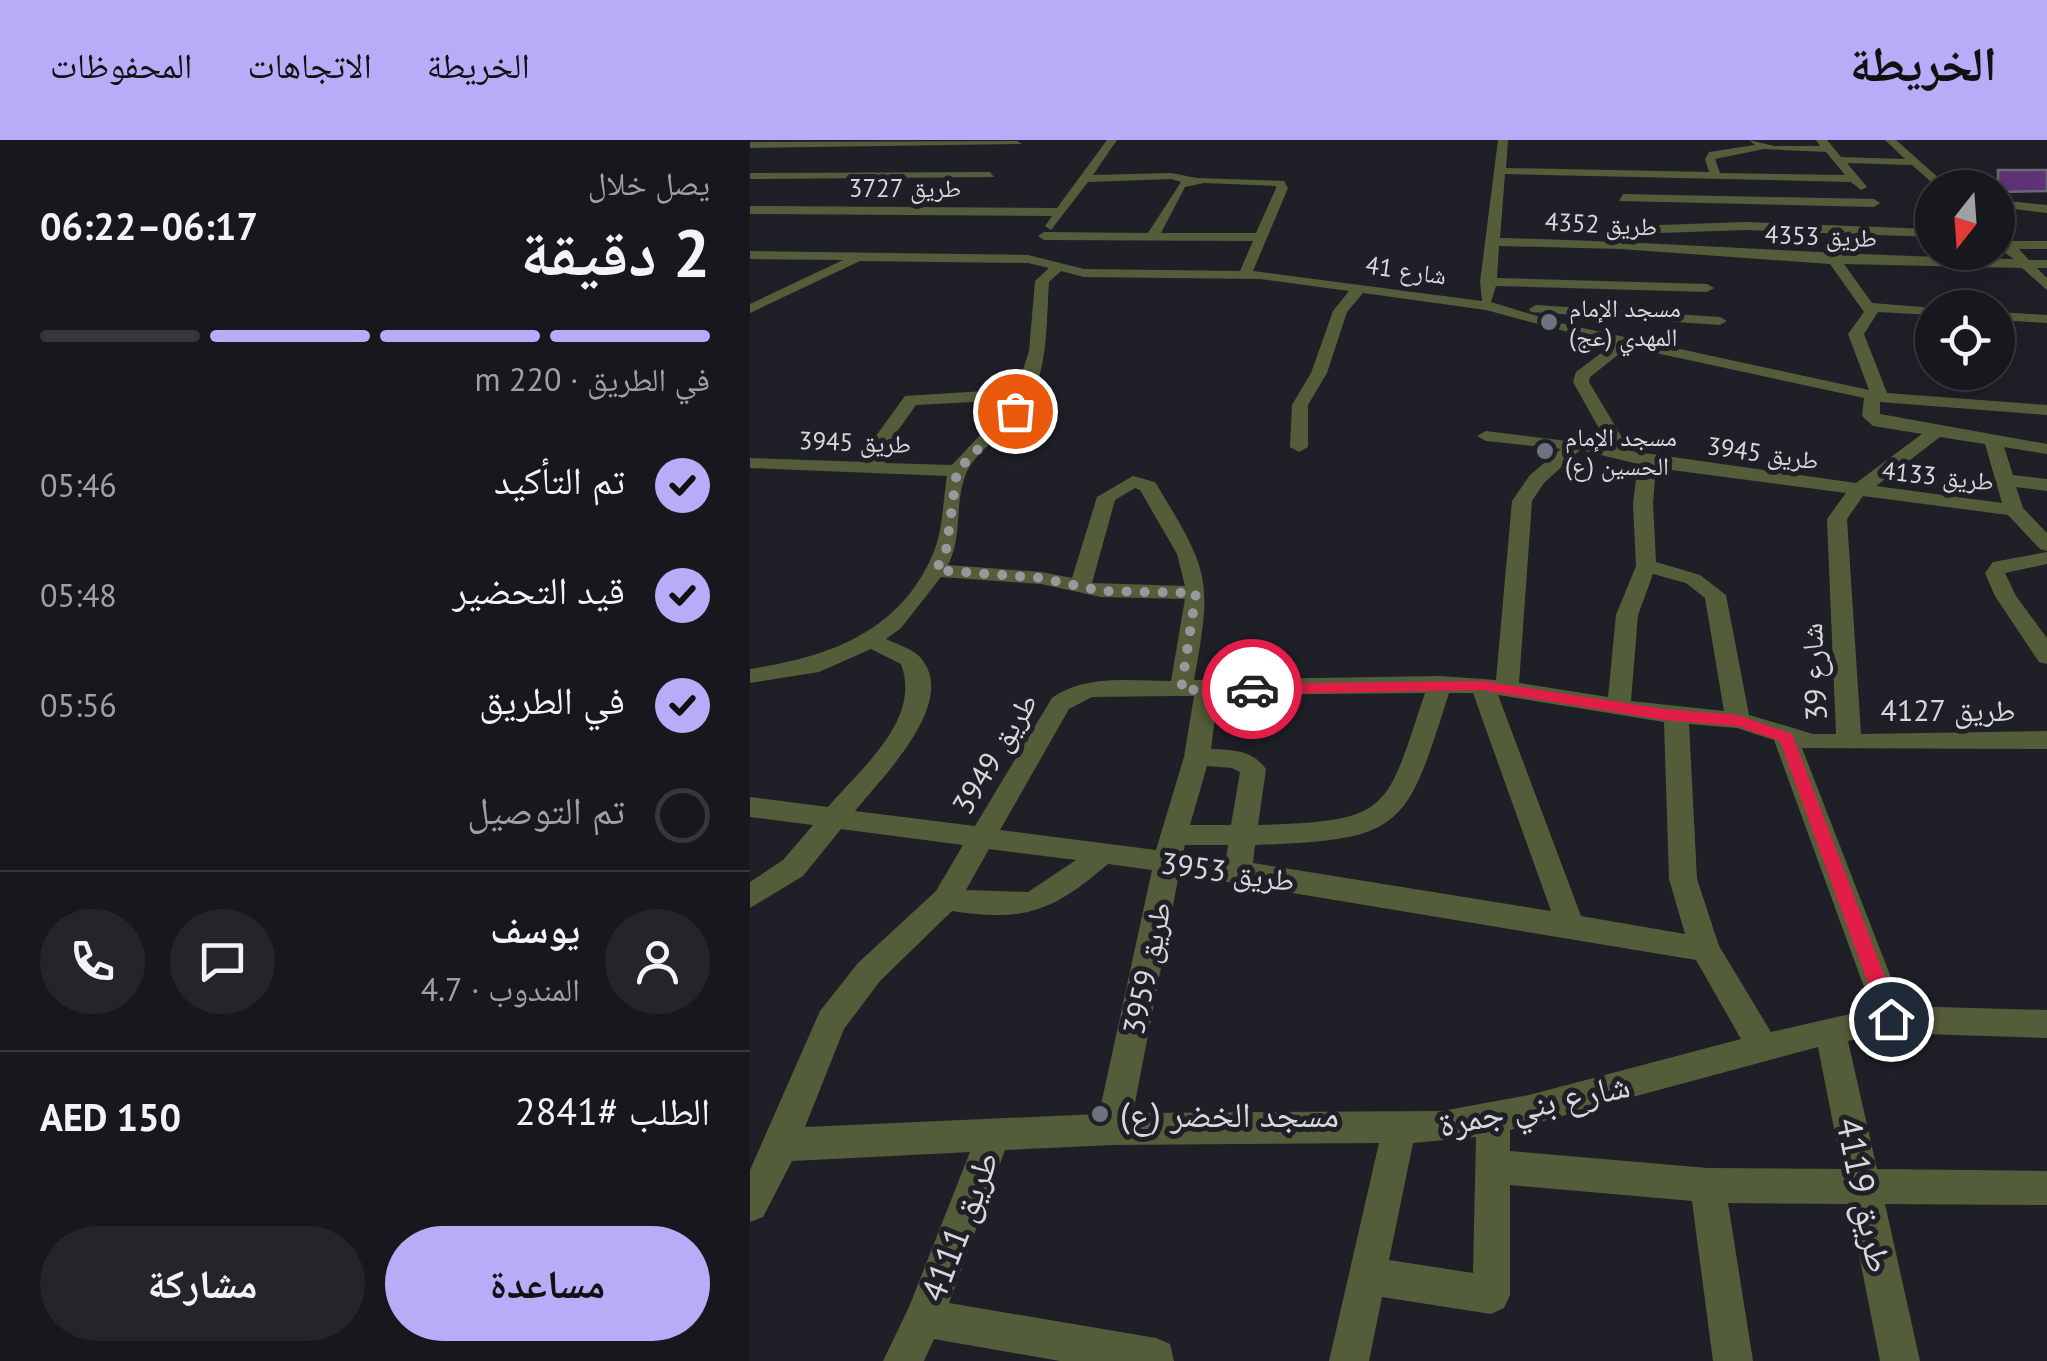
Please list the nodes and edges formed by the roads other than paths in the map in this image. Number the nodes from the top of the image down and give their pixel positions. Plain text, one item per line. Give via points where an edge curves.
1 (1112, 140) edge
2 (1503, 140) edge
3 (1890, 140) edge
4 (1758, 143) edge
5 (1825, 144) edge
6 (750, 145) edge
7 (1007, 156) edge
8 (1613, 156) dead end
9 (1839, 160) junction
10 (1912, 162) junction
11 (1292, 168) dead end
12 (1943, 168) dead end
13 (1925, 169) joint
14 (1500, 171) junction
15 (1617, 174) junction
16 (750, 176) edge
17 (1716, 176) junction
18 (1806, 178) junction
19 (1086, 179) junction
20 (1855, 179) junction
21 (1195, 181) junction
22 (1280, 183) junction
23 (979, 187) dead end
24 (2047, 195) edge
25 (2015, 196) edge
26 (1622, 198) junction
27 (969, 199) dead end
28 (1698, 199) junction
29 (1742, 200) junction
30 (1815, 202) junction
31 (1874, 203) junction
32 (2015, 206) edge
33 (2047, 209) edge
34 (750, 210) edge
35 (779, 210) junction
36 (958, 211) junction
37 (1060, 212) junction
38 (764, 221) dead end
39 (1754, 226) junction
40 (1709, 229) junction
41 (1630, 230) junction
42 (1896, 232) junction
43 (1915, 233) edge
44 (1153, 235) junction
45 (1044, 236) junction
46 (1261, 236) junction
47 (1491, 242) junction
48 (1634, 246) junction
49 (2047, 248) edge
50 (750, 255) edge
51 (1716, 255) junction
52 (2022, 256) edge
53 (1915, 257) edge
54 (859, 258) junction
55 (1028, 259) junction
56 (1834, 260) junction
57 (1915, 262) edge
58 (1058, 266) junction
59 (1245, 274) junction
60 (1486, 282) junction
61 (2047, 286) edge
62 (1359, 288) junction
63 (1708, 288) junction
64 (1488, 306) junction
65 (1868, 307) junction
66 (750, 309) edge
67 (1915, 310) edge
68 (1516, 313) junction
69 (2015, 317) edge
70 (2047, 319) edge
71 (1626, 341) junction
72 (1728, 342) junction
73 (1024, 394) junction
74 (1876, 396) junction
75 (2047, 410) edge
76 (1937, 430) junction
77 (1486, 436) dead end
78 (1993, 440) junction
79 (1576, 445) junction
80 (1299, 447) dead end
81 (2047, 449) edge
82 (1624, 456) junction
83 (1648, 462) junction
84 (750, 463) edge
85 (875, 468) junction
86 (957, 471) junction
87 (2005, 480) junction
88 (2047, 486) edge
89 (1856, 492) junction
90 (2014, 510) junction
91 (2045, 545) edge
92 (1646, 566) junction
93 (936, 570) junction
94 (1080, 588) junction
95 (1196, 593) junction
96 (872, 641) junction
97 (2047, 657) edge
98 (750, 676) edge
99 (1440, 684) junction
100 (1494, 687) junction
101 (1194, 690) junction
102 (1619, 706) junction
103 (1676, 716) junction
104 (1738, 720) junction
105 (1786, 738) junction
106 (2047, 740) edge
107 (1850, 742) junction
108 (1197, 756) junction
109 (750, 807) edge
110 (837, 817) junction
111 (1245, 832) junction
112 (981, 837) junction
113 (1170, 848) junction
114 (1102, 854) junction
115 (1238, 872) junction
116 (750, 897) edge
117 (946, 898) junction
118 (1570, 925) junction
119 (1705, 949) junction
120 (1891, 1019) junction
121 (2047, 1024) edge
122 (1830, 1030) junction
123 (1764, 1049) junction
124 (1493, 1119) junction
125 (1113, 1129) junction
126 (1399, 1130) junction
127 (994, 1134) junction
128 (780, 1145) junction
129 (1496, 1167) junction
130 (1708, 1185) junction
131 (1863, 1186) junction
132 (2047, 1188) edge
133 (750, 1204) edge
134 (1370, 1276) junction
135 (924, 1318) junction
136 (1156, 1358) dead end
137 (903, 1361) edge
138 (1349, 1361) edge
139 (1733, 1361) edge
140 (1900, 1361) edge

1 - 19 street
2 - 14 street
3 - 10 street
4 - 5 street
4 - 17 street via 1714,154
5 - 9 street
6 - 7 street
7 - 16 street
7 - 23 street
8 - 15 street
9 - 10 street
9 - 20 street
10 - 13 street
11 - 22 street
12 - 13 street
14 - 15 street
14 - 47 street
15 - 17 street
15 - 26 street
17 - 18 street
18 - 20 street
18 - 30 street
19 - 21 street
19 - 37 street
20 - 31 street
21 - 22 street
21 - 44 street via 1177,187
22 - 46 street
24 - 25 street
26 - 28 street
26 - 41 street
27 - 36 street
28 - 29 street
28 - 40 street
29 - 30 street
29 - 39 street
30 - 31 street
31 - 42 street
32 - 33 street
34 - 35 street, طريق 3727
35 - 36 street, طريق 3727
35 - 38 street
36 - 37 street, طريق 3727
37 - 45 street
39 - 40 street
39 - 42 street
40 - 41 street
40 - 51 street
41 - 48 street
42 - 43 street
42 - 53 street
44 - 45 street
44 - 46 street
45 - 55 street
46 - 59 street
47 - 48 street, طريق 4352
47 - 60 street
48 - 51 street, طريق 4352
49 - 52 street, طريق 4353
50 - 54 street, شارع 41
51 - 56 street, طريق 4353
51 - 63 street
52 - 61 street
54 - 55 street, شارع 41
54 - 66 street
55 - 58 street, شارع 41
56 - 57 street, طريق 4353
56 - 65 street
58 - 59 street, شارع 41 via 1096,274
58 - 73 street via 1042,280 1038,351
59 - 62 street, شارع 41
60 - 63 street
60 - 64 street
62 - 64 street, شارع 41
62 - 80 street via 1340,311 1300,405
63 - 72 street
64 - 68 street, شارع 41
65 - 67 street
65 - 74 street via 1870,316 1856,334
68 - 71 street, شارع 41
68 - 72 street via 1524,309
69 - 70 street
71 - 72 street, شارع 41
71 - 82 street via 1582,375
72 - 74 street, شارع 41
73 - 85 street via 911,400 882,440
73 - 86 street
74 - 75 street, شارع 41
74 - 76 street via 1874,420
76 - 78 street
76 - 89 street
77 - 79 street, طريق 3945
78 - 81 street
78 - 87 street, طريق 4133
79 - 82 street, طريق 3945
79 - 100 street via 1522,501
82 - 83 street, طريق 3945
83 - 89 street, طريق 3945
83 - 92 street
84 - 85 street, طريق 3945
85 - 86 street, طريق 3945
86 - 93 street via 946,551
87 - 88 street, طريق 4133
87 - 90 street, طريق 4133
89 - 90 street, طريق 4133
89 - 107 street, شارع 39 via 1838,519
90 - 91 street, طريق 4133
91 - 97 street via 1995,572 2002,597
92 - 102 street via 1627,615
92 - 104 street via 1693,579 1715,595
93 - 94 street via 1041,578
93 - 96 street
94 - 95 street
94 - 95 street, طريق 3959 via 1099,508 1133,482 1148,486 1191,563
95 - 101 street, طريق 3959
96 - 98 street via 811,666
96 - 110 street via 911,660 920,684 916,705 910,727
99 - 100 street, طريق 3949
99 - 101 street, طريق 3949
99 - 111 street via 1401,792 1382,816 1347,828
100 - 102 street, طريق 3949
100 - 118 street
101 - 108 street, طريق 3959
101 - 112 street, طريق 3949 via 1092,690 1066,698
102 - 103 street, طريق 3949
103 - 104 street, طريق 3949
103 - 119 street via 1682,879
104 - 105 street, طريق 3949
105 - 107 street, شارع 39
105 - 120 street, شارع 39
106 - 107 street, طريق 4127
108 - 111 street via 1238,759 1253,769
108 - 113 street, طريق 3959
109 - 110 street, طريق 3953
110 - 112 street, طريق 3953
110 - 116 street via 793,868
111 - 113 street
111 - 115 street
112 - 114 street, طريق 3953
112 - 117 street, طريق 3949
113 - 114 street, طريق 3953
113 - 115 street, طريق 3953
113 - 125 street, طريق 3959
114 - 117 street via 1031,906
115 - 118 street, طريق 3953
117 - 128 street, طريق 3949 via 869,972 831,1022
118 - 119 street, طريق 3953
119 - 123 street
120 - 121 street, شارع بني جمرة
120 - 122 street, شارع بني جمرة
122 - 123 street, شارع بني جمرة
122 - 131 street, طريق 4119
123 - 124 street, شارع بني جمرة
124 - 126 street, شارع بني جمرة
124 - 129 street
125 - 126 street, شارع بني جمرة
125 - 127 street, شارع بني جمرة
126 - 134 street
127 - 128 street, شارع بني جمرة
127 - 135 street, طريق 4111
128 - 133 street
129 - 130 street
129 - 134 street via 1491,1294
130 - 131 street
130 - 139 street
131 - 132 street
131 - 140 street, طريق 4119
134 - 138 street
135 - 136 street, طريق 4111
135 - 137 street, طريق 4111

